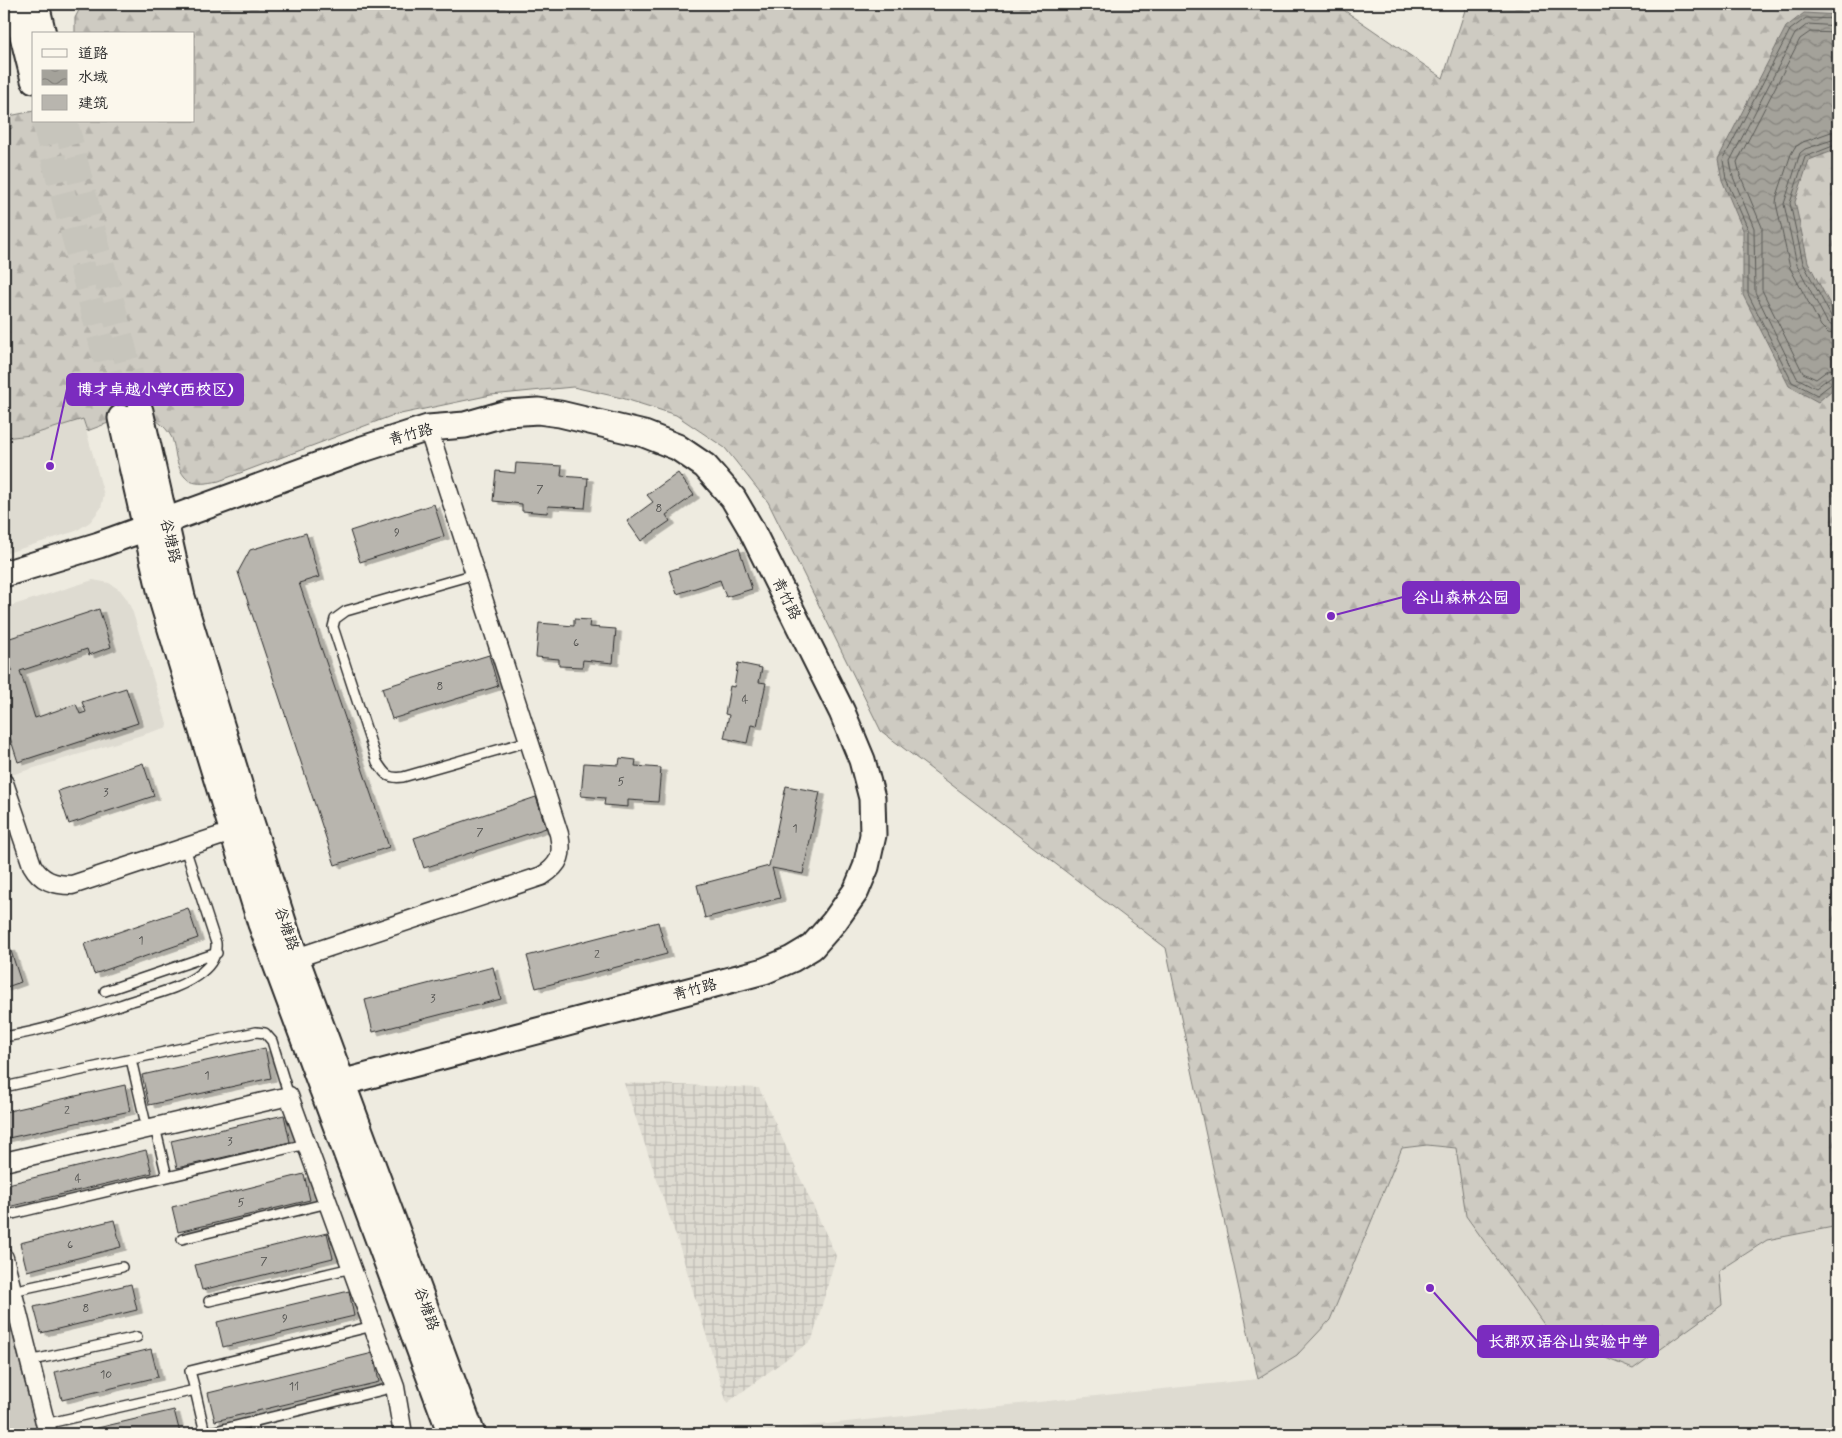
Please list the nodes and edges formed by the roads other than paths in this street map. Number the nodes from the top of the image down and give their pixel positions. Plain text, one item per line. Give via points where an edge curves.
1 (15, 4) edge
2 (36, 4) edge
3 (43, 32) edge
4 (32, 72) edge
5 (130, 414) tunnel mouth
6 (430, 436) junction
7 (157, 532) junction
8 (4, 574) edge
9 (475, 574) junction
10 (4, 590) edge
11 (529, 740) junction
12 (4, 783) edge
13 (232, 832) junction
14 (185, 848) junction
15 (216, 953) junction
16 (296, 958) junction
17 (105, 991) dead end
18 (4, 1037) edge
19 (130, 1059) junction
20 (331, 1082) junction
21 (4, 1087) edge
22 (288, 1096) junction
23 (151, 1128) junction
24 (306, 1144) junction
25 (4, 1162) edge
26 (167, 1177) junction
27 (328, 1203) junction
28 (4, 1216) edge
29 (182, 1239) dead end
30 (4, 1258) edge
31 (122, 1266) dead end
32 (352, 1268) junction
33 (12, 1291) junction
34 (208, 1302) dead end
35 (373, 1326) junction
36 (137, 1337) dead end
37 (30, 1361) junction
38 (395, 1387) junction
39 (194, 1390) junction
40 (252, 1422) junction
41 (46, 1429) edge
42 (204, 1434) edge
43 (255, 1434) edge
44 (403, 1434) edge
45 (451, 1434) edge
46 (472, 1434) edge

1 - 4 main road
2 - 3 main road
5 - 7 main road, 谷塘路
6 - 7 main road, 青竹路 via 368,464
6 - 9 street
6 - 20 main road, 青竹路 via 506,413 538,411 644,434 677,446 705,466 733,498 750,527 842,712 862,760 872,798 873,835 866,868 856,890 812,947 792,959 754,974
7 - 8 main road, 青竹路 via 99,545
7 - 10 main road, 青竹路 via 104,560
7 - 13 main road, 谷塘路 via 164,603
7 - 16 main road, 谷塘路 via 182,597
9 - 11 street
9 - 11 lane via 346,611 335,619 333,627 377,762 392,778
11 - 16 street via 559,834 559,861 551,870 542,876
12 - 14 street via 32,865 45,880 54,884 72,885
13 - 14 street
13 - 20 main road, 谷塘路 via 261,924
14 - 15 lane via 216,943
15 - 17 lane
15 - 18 lane via 202,972 168,990 61,1025
16 - 20 main road, 谷塘路
19 - 21 lane
19 - 22 lane via 256,1032 266,1033 272,1041
19 - 23 lane
20 - 45 main road, 谷塘路
20 - 46 main road, 谷塘路
22 - 23 street
22 - 24 street
23 - 25 street
23 - 26 lane
24 - 26 lane
24 - 27 street
26 - 28 lane
27 - 29 lane
27 - 32 street
30 - 33 street
31 - 33 lane
32 - 34 lane
32 - 35 street
33 - 37 street
35 - 38 street
35 - 39 lane via 190,1371
36 - 37 lane
37 - 41 street
38 - 40 lane
38 - 44 street
39 - 41 lane
39 - 42 lane
40 - 42 lane
40 - 43 lane

